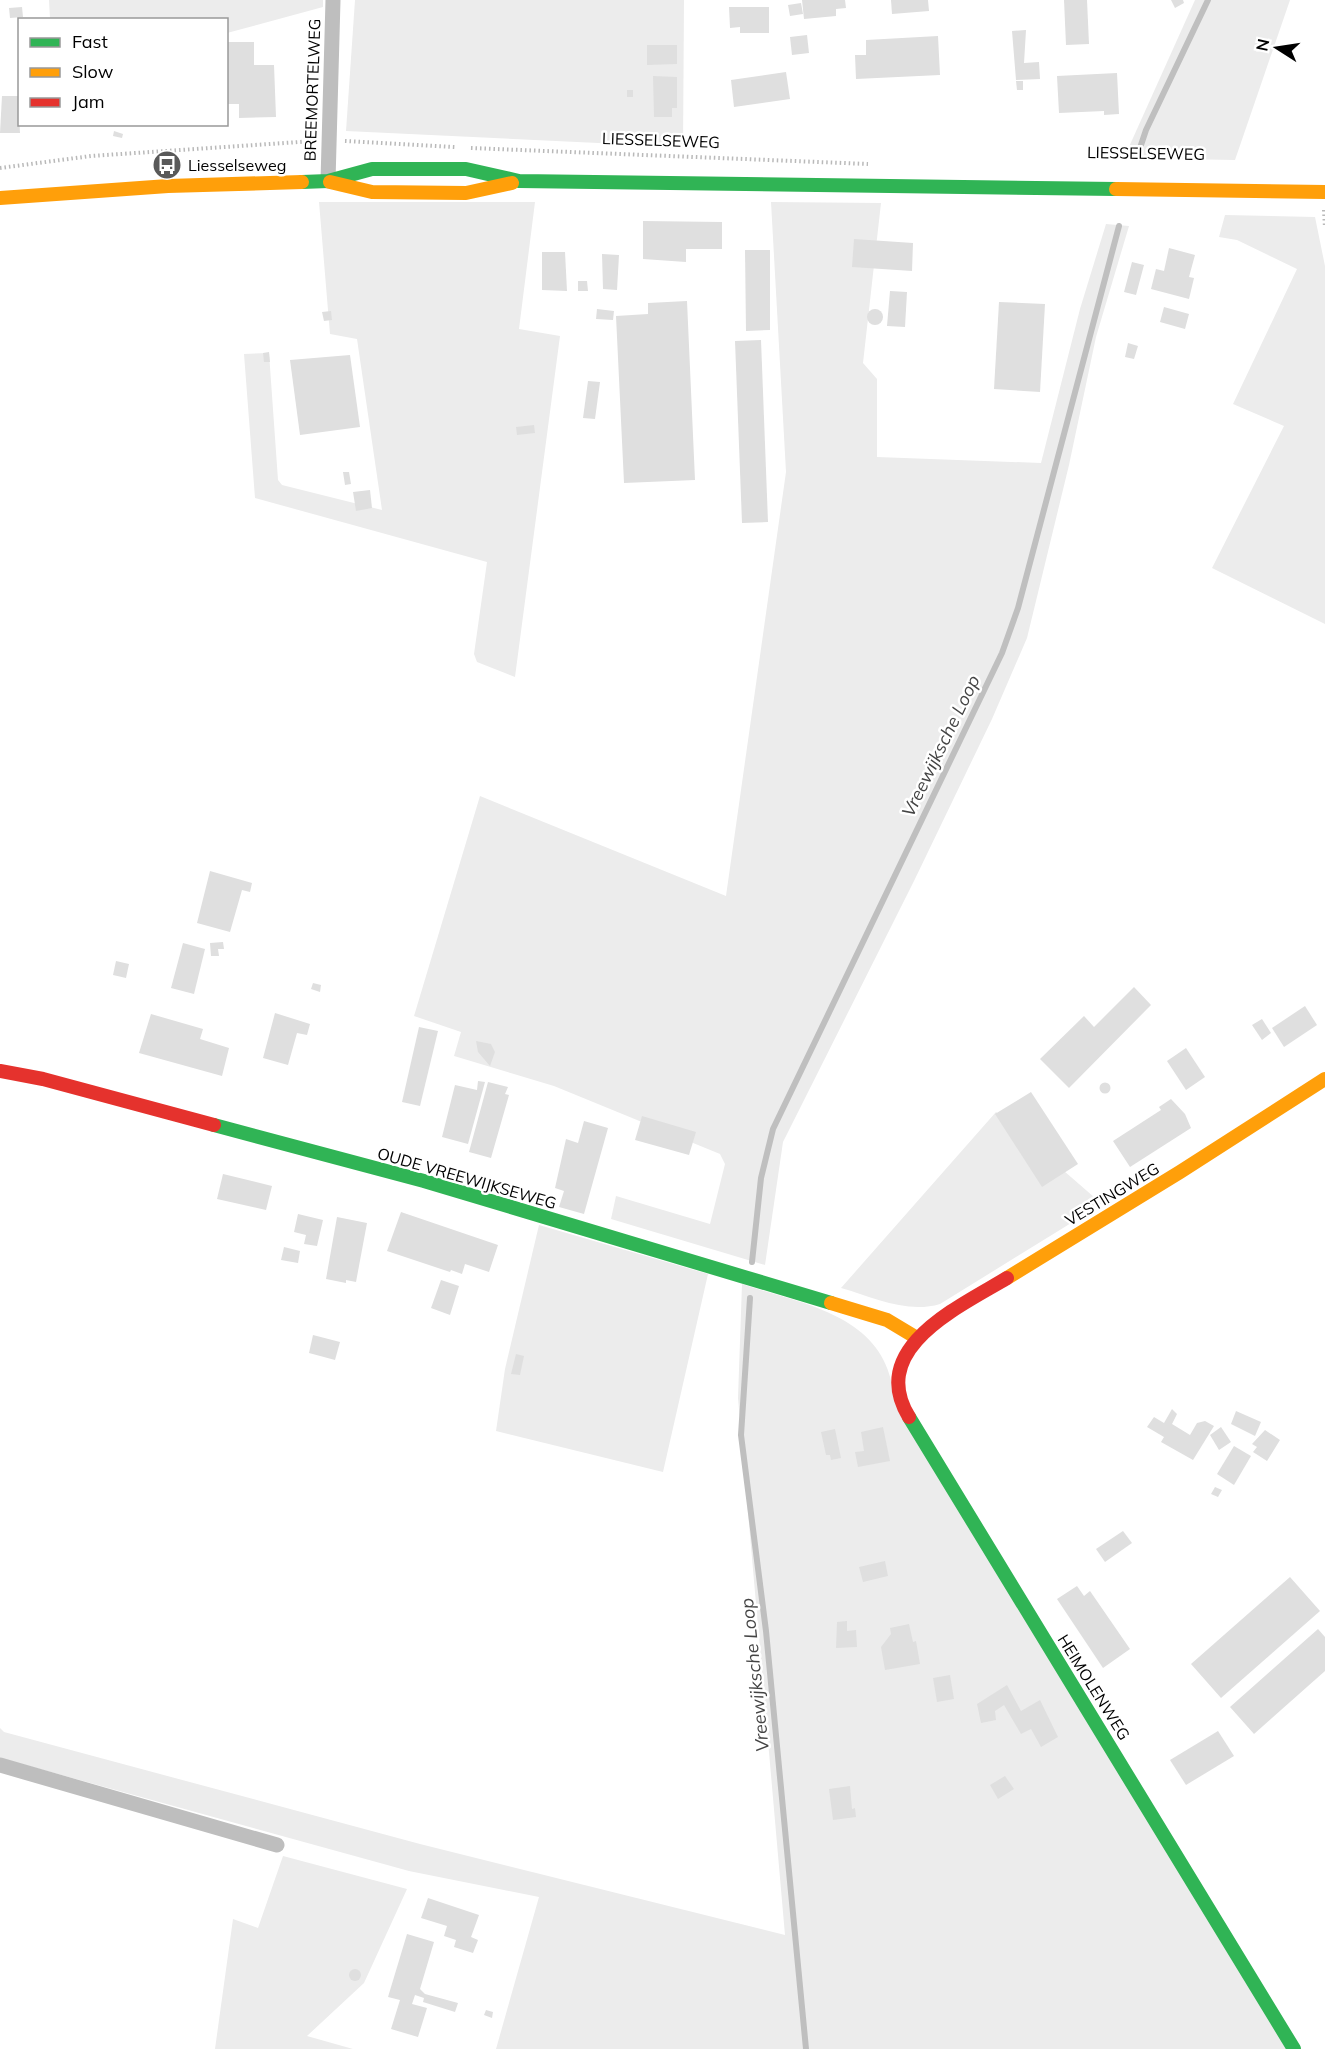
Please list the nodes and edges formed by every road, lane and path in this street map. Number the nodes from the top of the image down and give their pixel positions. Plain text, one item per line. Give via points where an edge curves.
1 (333, 0) edge
2 (327, 140) junction
3 (456, 147) dead end
4 (468, 148) dead end
5 (870, 164) dead end
6 (0, 168) edge
7 (328, 181) junction
8 (519, 181) junction
9 (1325, 192) edge
10 (0, 198) edge
11 (0, 1071) edge
12 (1325, 1079) edge
13 (917, 1338) junction
14 (0, 1765) edge
15 (277, 1845) dead end
16 (1294, 2049) edge

1 - 2 street, BREEMORTELWEG
2 - 3 path
2 - 6 path via 92,156
2 - 7 street, BREEMORTELWEG
4 - 5 path, LIESSELSEWEG
7 - 8 street via 372,192 465,193
7 - 8 street via 372,169 466,169
7 - 10 street via 168,186
8 - 9 street
11 - 13 street, OUDE VREEWIJKSEWEG via 43,1079 424,1181 886,1320
12 - 13 street, VESTINGWEG via 1180,1173 942,1317
13 - 16 street, HEIMOLENWEG via 900,1365 899,1400
14 - 15 street

